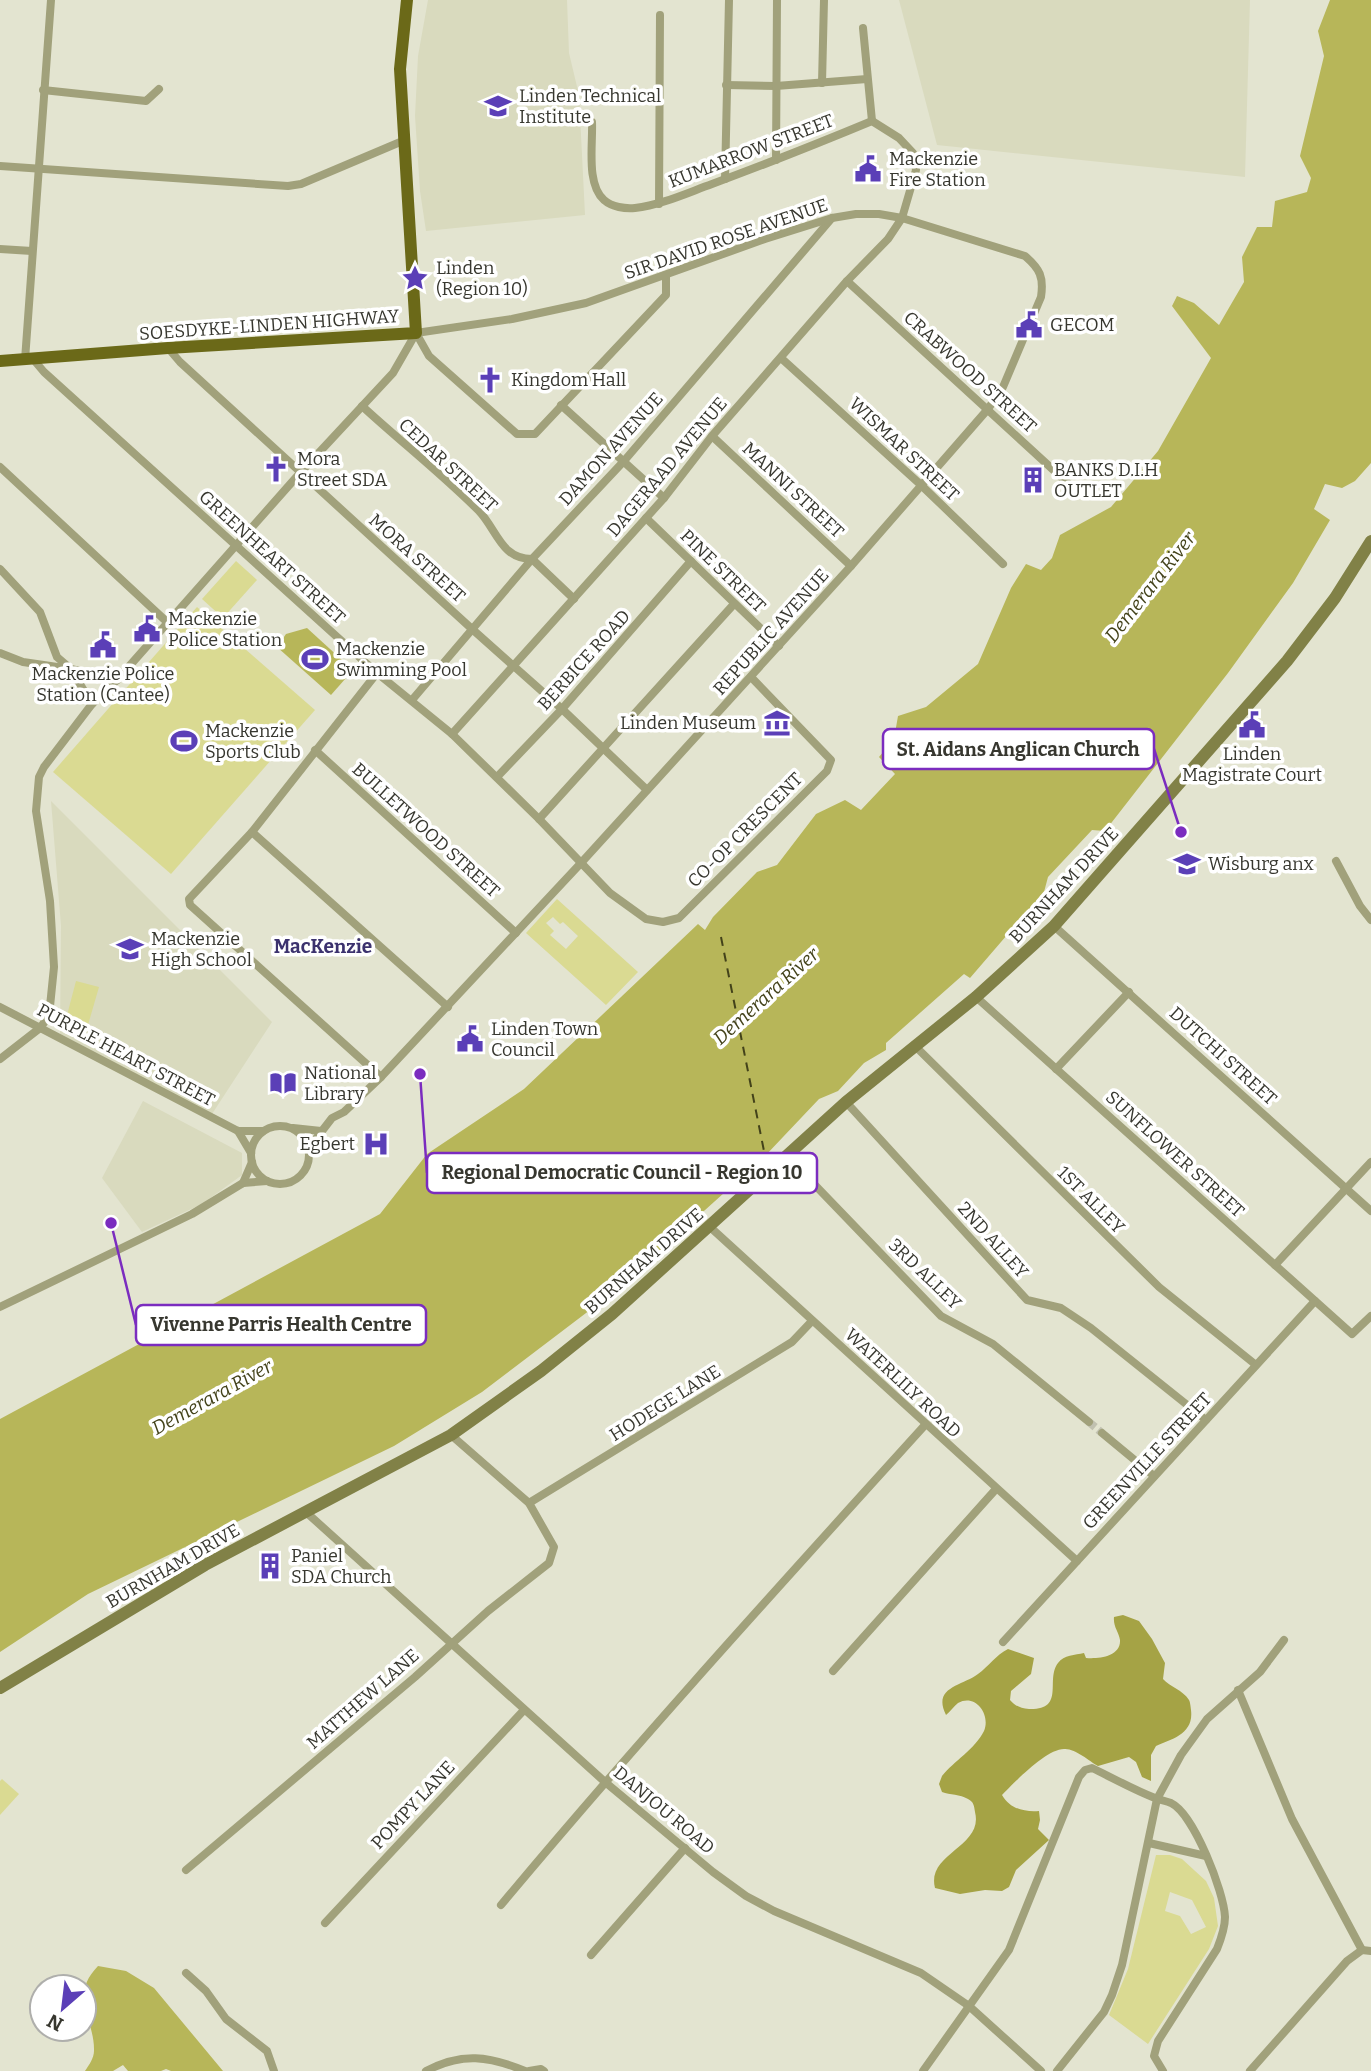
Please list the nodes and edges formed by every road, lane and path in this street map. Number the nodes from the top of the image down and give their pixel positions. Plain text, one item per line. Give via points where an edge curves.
1 (51, 0) edge
2 (407, 0) edge
3 (729, 0) edge
4 (777, 0) edge
5 (824, 0) edge
6 (660, 15) dead end
7 (863, 28) dead end
8 (867, 79) junction
9 (822, 83) junction
10 (726, 85) junction
11 (776, 86) junction
12 (159, 89) dead end
13 (43, 90) junction
14 (872, 121) junction
15 (592, 122) dead end
16 (405, 140) junction
17 (776, 160) junction
18 (0, 166) edge
19 (38, 169) junction
20 (725, 179) junction
21 (659, 204) junction
22 (832, 218) junction
23 (902, 218) junction
24 (0, 249) edge
25 (32, 251) junction
26 (1040, 270) joint
27 (666, 276) junction
28 (847, 281) junction
29 (416, 333) junction
30 (168, 348) junction
31 (781, 358) junction
32 (29, 360) junction
33 (0, 361) edge
34 (561, 405) junction
35 (362, 406) junction
36 (988, 409) junction
37 (712, 436) junction
38 (624, 461) junction
39 (0, 467) edge
40 (300, 473) junction
41 (921, 485) junction
42 (1072, 487) dead end
43 (664, 498) junction
44 (646, 518) junction
45 (236, 545) junction
46 (1369, 549) edge
47 (532, 559) junction
48 (691, 561) junction
49 (1003, 564) dead end
50 (851, 566) junction
51 (0, 569) edge
52 (574, 599) junction
53 (734, 604) junction
54 (167, 622) junction
55 (472, 629) junction
56 (779, 646) junction
57 (0, 653) edge
58 (514, 667) junction
59 (71, 669) junction
60 (377, 673) junction
61 (751, 677) junction
62 (117, 680) junction
63 (412, 700) junction
64 (92, 705) junction
65 (562, 709) junction
66 (452, 734) junction
67 (604, 748) junction
68 (315, 750) junction
69 (497, 777) junction
70 (648, 790) junction
71 (540, 819) junction
72 (252, 832) junction
73 (1336, 861) dead end
74 (581, 863) junction
75 (1371, 920) edge
76 (1054, 926) junction
77 (516, 933) junction
78 (1129, 992) junction
79 (976, 997) junction
80 (0, 1007) edge
81 (447, 1007) junction
82 (40, 1028) junction
83 (914, 1045) junction
84 (0, 1059) edge
85 (1056, 1069) junction
86 (381, 1077) junction
87 (846, 1102) junction
88 (285, 1127) junction
89 (238, 1131) junction
90 (263, 1131) junction
91 (321, 1131) junction
92 (308, 1149) junction
93 (787, 1156) junction
94 (251, 1158) junction
95 (1371, 1162) edge
96 (267, 1181) junction
97 (243, 1183) junction
98 (1347, 1188) junction
99 (1371, 1211) edge
100 (710, 1227) junction
101 (1275, 1265) junction
102 (1315, 1301) junction
103 (0, 1307) edge
104 (1371, 1316) edge
105 (812, 1321) junction
106 (1256, 1365) junction
107 (1206, 1420) junction
108 (1089, 1422) tunnel mouth
109 (926, 1425) junction
110 (1102, 1433) tunnel mouth
111 (451, 1435) junction
112 (1154, 1476) junction
113 (996, 1489) junction
114 (529, 1503) junction
115 (307, 1513) junction
116 (1077, 1560) junction
117 (1284, 1640) dead end
118 (1003, 1642) dead end
119 (450, 1643) junction
120 (834, 1671) dead end
121 (0, 1688) edge
122 (1238, 1690) junction
123 (524, 1710) junction
124 (605, 1782) junction
125 (1157, 1799) junction
126 (1149, 1843) junction
127 (685, 1848) junction
128 (1206, 1856) junction
129 (186, 1870) dead end
130 (501, 1905) dead end
131 (325, 1923) dead end
132 (1367, 1950) edge
133 (591, 1955) dead end
134 (186, 1973) dead end
135 (969, 2006) junction
136 (274, 2071) edge
137 (426, 2071) edge
138 (527, 2071) edge
139 (544, 2071) edge
140 (923, 2071) edge
141 (1041, 2071) edge
142 (1057, 2071) edge
143 (1163, 2071) edge
144 (1250, 2071) edge

1 - 13 street
2 - 16 main road, SOESDYKE-LINDEN HIGHWAY via 400,69
3 - 10 street
4 - 11 street
5 - 9 street
6 - 21 street
7 - 8 street
8 - 9 street
8 - 14 street
9 - 11 street
10 - 11 street
10 - 20 street
11 - 17 street
12 - 13 street via 146,101
13 - 19 street
14 - 17 street, KUMARROW STREET
14 - 23 street via 914,153 916,170
15 - 21 street, KUMARROW STREET via 597,192 618,207
16 - 19 street via 288,186
16 - 29 main road, SOESDYKE-LINDEN HIGHWAY
17 - 20 street, KUMARROW STREET
18 - 19 street
19 - 25 street
20 - 21 street, KUMARROW STREET
22 - 23 street, SIR DAVID ROSE AVENUE via 856,214
22 - 27 street, SIR DAVID ROSE AVENUE
22 - 38 street, DAMON AVENUE
23 - 26 street, SIR DAVID ROSE AVENUE via 1026,256
23 - 28 street, DAGERAAD AVENUE
24 - 25 street
25 - 32 street
26 - 36 street, REPUBLIC AVENUE via 1041,297 1003,387
27 - 29 street, SIR DAVID ROSE AVENUE via 586,303
27 - 34 street via 666,295
28 - 31 street, DAGERAAD AVENUE
28 - 36 street, CRABWOOD STREET
29 - 30 main road, SOESDYKE-LINDEN HIGHWAY
29 - 34 street via 429,356 517,434 535,434
29 - 35 street via 393,373
30 - 32 main road, SOESDYKE-LINDEN HIGHWAY
30 - 40 street, MORA STREET
31 - 37 street, DAGERAAD AVENUE
31 - 41 street, WISMAR STREET
32 - 33 main road, SOESDYKE-LINDEN HIGHWAY
32 - 45 street, GREENHEART STREET
34 - 38 street
35 - 40 street
35 - 47 street, CEDAR STREET via 481,513 510,554
36 - 41 street, REPUBLIC AVENUE
36 - 42 street, CRABWOOD STREET
37 - 43 street, DAGERAAD AVENUE
37 - 50 street, MANNI STREET
38 - 43 street
38 - 47 street, DAMON AVENUE
39 - 54 street
40 - 45 street
40 - 55 street, MORA STREET
41 - 49 street, WISMAR STREET
41 - 50 street, REPUBLIC AVENUE
43 - 44 street, DAGERAAD AVENUE
44 - 48 street, PINE STREET
44 - 52 street, DAGERAAD AVENUE
45 - 54 street
45 - 60 street, GREENHEART STREET
46 - 76 street, BURNHAM DRIVE via 1287,661
47 - 52 street, CEDAR STREET
47 - 55 street, DAMON AVENUE
48 - 53 street, PINE STREET
48 - 65 street, BERBICE ROAD
50 - 56 street, REPUBLIC AVENUE
51 - 59 street via 40,612 57,657
52 - 58 street, DAGERAAD AVENUE
53 - 56 street, PINE STREET
53 - 67 street
54 - 62 street
55 - 58 street, MORA STREET
55 - 63 street, DAMON AVENUE
56 - 61 street, REPUBLIC AVENUE
57 - 59 street via 23,662
58 - 65 street, MORA STREET
58 - 66 street, DAGERAAD AVENUE
59 - 62 street
59 - 64 street
60 - 63 street, GREENHEART STREET
60 - 68 street
61 - 70 street, REPUBLIC AVENUE
61 - 74 street, CO-OP CRESCENT via 831,760 827,771 679,918 663,922 646,919 610,893
62 - 64 street
63 - 66 street, GREENHEART STREET
64 - 82 street via 44,766 36,791 54,967 49,1016
65 - 67 street, MORA STREET
65 - 69 street, BERBICE ROAD
66 - 69 street, GREENHEART STREET
67 - 70 street, MORA STREET
67 - 71 street
68 - 72 street
68 - 77 street, BULLETWOOD STREET
69 - 71 street, GREENHEART STREET
70 - 74 street, REPUBLIC AVENUE
71 - 74 street, GREENHEART STREET
72 - 81 street
72 - 86 street via 194,891 190,905
73 - 75 street
74 - 77 street, REPUBLIC AVENUE
76 - 78 street, DUTCHI STREET
76 - 79 street, BURNHAM DRIVE
77 - 81 street, REPUBLIC AVENUE
78 - 85 street
78 - 98 street, DUTCHI STREET
79 - 83 street, BURNHAM DRIVE
79 - 85 street, SUNFLOWER STREET
80 - 82 street, PURPLE HEART STREET
81 - 86 street, REPUBLIC AVENUE
82 - 84 street
82 - 89 street, PURPLE HEART STREET
83 - 87 street, BURNHAM DRIVE
83 - 106 street, 1ST ALLEY via 1159,1287
85 - 101 street, SUNFLOWER STREET
86 - 91 street, REPUBLIC AVENUE
87 - 93 street, BURNHAM DRIVE
87 - 107 street, 2ND ALLEY via 1027,1300 1061,1308 1091,1328
88 - 90 street
88 - 91 street
88 - 92 street via 296,1131
89 - 90 street, PURPLE HEART STREET
89 - 94 street
90 - 94 street
91 - 92 street, REPUBLIC AVENUE
92 - 96 street via 309,1160 298,1178 288,1183
93 - 100 street, BURNHAM DRIVE
93 - 108 street, 3RD ALLEY via 941,1316 992,1344
94 - 96 street
94 - 97 street
95 - 98 street
96 - 97 street
97 - 103 street via 192,1214
98 - 99 street, DUTCHI STREET
98 - 101 street
100 - 105 street, WATERLILY ROAD
100 - 111 street, BURNHAM DRIVE via 551,1363
101 - 102 street, SUNFLOWER STREET
102 - 104 street, SUNFLOWER STREET via 1352,1334
102 - 106 street, GREENVILLE STREET
105 - 109 street, WATERLILY ROAD
105 - 114 street, HODEGE LANE via 792,1342
106 - 107 street, GREENVILLE STREET
107 - 112 street, GREENVILLE STREET
109 - 113 street, WATERLILY ROAD
109 - 124 street
110 - 112 street
111 - 114 street
111 - 115 street, BURNHAM DRIVE
112 - 116 street, GREENVILLE STREET
113 - 116 street, WATERLILY ROAD
113 - 120 street
114 - 119 street, MATTHEW LANE via 554,1547 549,1563
115 - 119 street, DANJOU ROAD
115 - 121 street, BURNHAM DRIVE via 205,1565
116 - 118 street, GREENVILLE STREET
117 - 122 street
119 - 123 street, DANJOU ROAD
119 - 129 street, MATTHEW LANE
122 - 125 street via 1201,1728
122 - 132 street via 1292,1819
123 - 124 street, DANJOU ROAD
123 - 131 street, POMPY LANE
124 - 127 street, DANJOU ROAD
124 - 130 street
125 - 126 street
125 - 128 street via 1184,1813
125 - 135 street via 1092,1768 1085,1770 1009,1950
126 - 128 street
126 - 142 street via 1112,1995
127 - 133 street
127 - 135 street, DANJOU ROAD via 767,1908 921,1973
128 - 143 street via 1221,1892 1222,1938 1158,2040 1154,2056
132 - 144 street via 1347,1961
134 - 136 street via 226,2019 267,2051
135 - 140 street
135 - 141 street, DANJOU ROAD
137 - 138 street via 445,2061 479,2058
138 - 139 street

